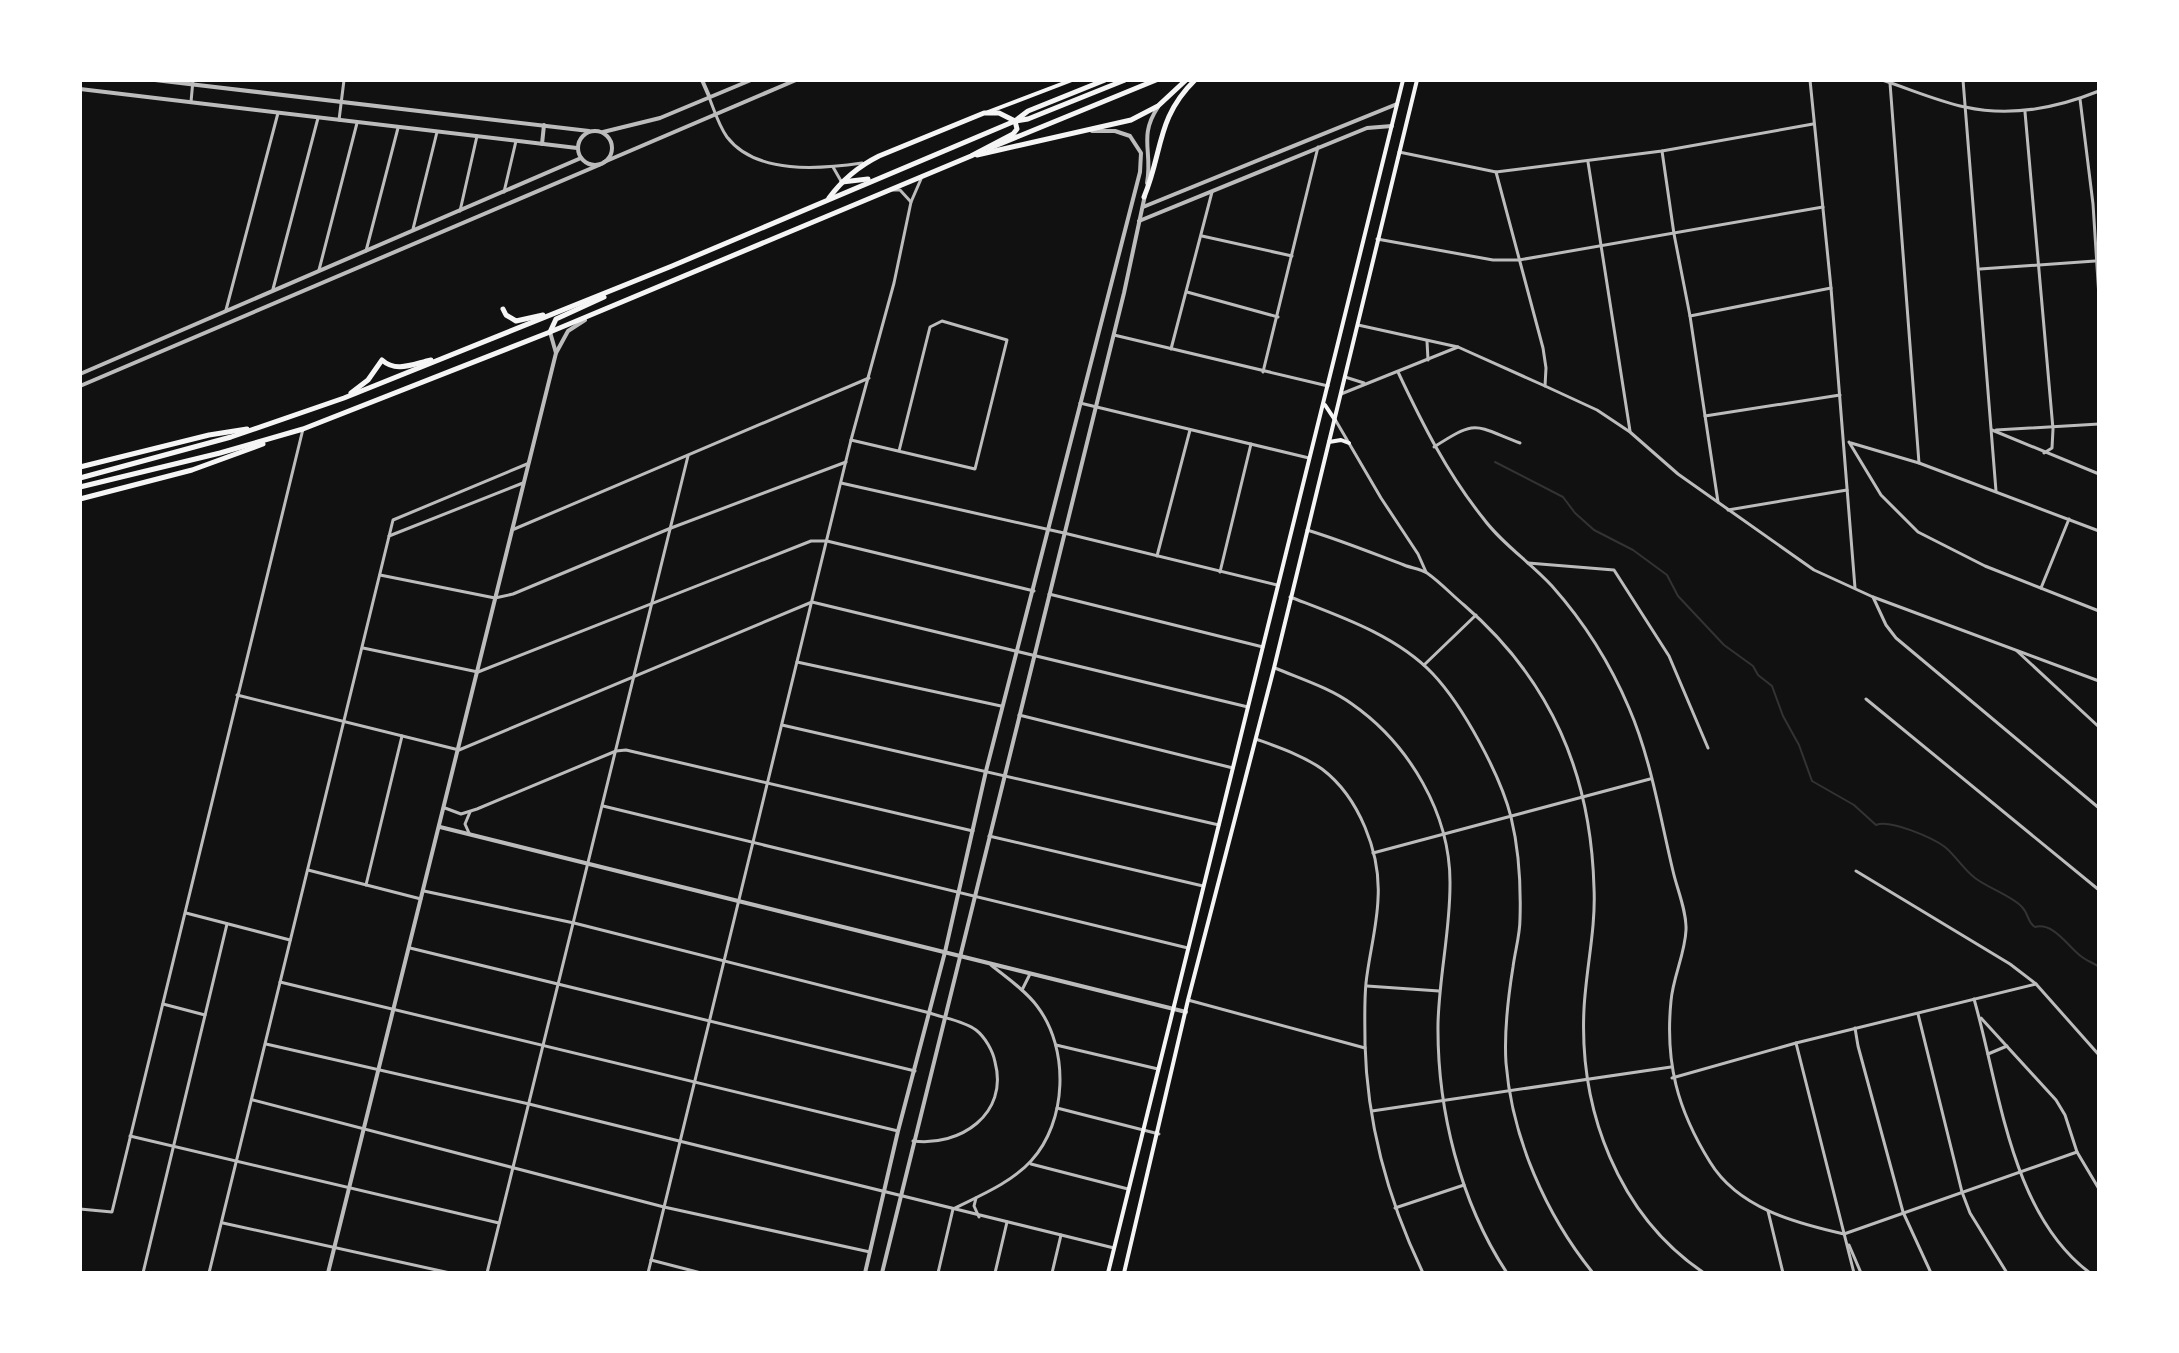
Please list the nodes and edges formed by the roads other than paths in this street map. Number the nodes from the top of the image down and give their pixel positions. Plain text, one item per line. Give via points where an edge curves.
1 (155, 80) edge
2 (344, 80) edge
3 (702, 80) edge
4 (751, 80) edge
5 (796, 80) edge
6 (1072, 80) edge
7 (1105, 80) edge
8 (1125, 80) edge
9 (1156, 80) edge
10 (1186, 80) edge
11 (1195, 80) edge
12 (1403, 80) edge
13 (1415, 80) edge
14 (1810, 80) edge
15 (1882, 80) edge
16 (1963, 80) edge
17 (192, 82) edge
18 (1890, 83) junction
19 (80, 89) edge
20 (2099, 91) edge
21 (709, 97) junction
22 (2080, 99) junction
23 (341, 100) junction
24 (191, 102) junction
25 (1397, 104) junction
26 (1158, 106) junction
27 (1966, 108) junction
28 (2025, 112) junction
29 (278, 113) junction
30 (984, 113) junction
31 (716, 116) junction
32 (318, 118) junction
33 (339, 121) junction
34 (1015, 121) junction
35 (357, 123) junction
36 (1814, 124) junction
37 (544, 125) junction
38 (1392, 126) junction
39 (398, 128) junction
40 (1405, 129) junction
41 (589, 131) junction
42 (1090, 131) junction
43 (437, 132) junction
44 (603, 132) junction
45 (477, 136) junction
46 (516, 141) junction
47 (542, 144) junction
48 (1318, 147) junction
49 (577, 148) junction
50 (1662, 151) junction
51 (1399, 152) junction
52 (971, 156) junction
53 (581, 158) junction
54 (1588, 162) junction
55 (601, 163) junction
56 (865, 163) junction
57 (1250, 164) junction
58 (833, 167) junction
59 (1496, 172) junction
60 (1254, 174) junction
61 (921, 177) junction
62 (876, 178) junction
63 (841, 182) junction
64 (890, 190) junction
65 (504, 192) junction
66 (1212, 192) junction
67 (1144, 197) junction
68 (828, 199) junction
69 (911, 202) junction
70 (1823, 206) junction
71 (1142, 208) junction
72 (460, 211) junction
73 (1139, 221) junction
74 (413, 231) junction
75 (1674, 234) junction
76 (1202, 236) junction
77 (1377, 239) junction
78 (1600, 246) junction
79 (366, 251) junction
80 (1292, 256) junction
81 (1519, 260) junction
82 (2098, 261) edge
83 (2038, 265) junction
84 (1980, 269) junction
85 (319, 270) junction
86 (629, 283) junction
87 (1831, 288) junction
88 (273, 289) junction
89 (1187, 292) junction
90 (2099, 297) edge
91 (503, 309) dead end
92 (226, 310) junction
93 (601, 311) junction
94 (560, 312) junction
95 (1690, 316) junction
96 (1278, 317) junction
97 (1358, 325) junction
98 (550, 332) junction
99 (1113, 334) junction
100 (1427, 341) junction
101 (1338, 344) junction
102 (1458, 347) junction
103 (1351, 348) junction
104 (1171, 349) junction
105 (556, 353) junction
106 (451, 355) junction
107 (1428, 360) junction
108 (1263, 372) junction
109 (1398, 372) junction
110 (80, 374) edge
111 (1345, 377) junction
112 (869, 378) junction
113 (1364, 383) junction
114 (80, 386) edge
115 (1328, 386) junction
116 (1545, 386) junction
117 (1341, 394) junction
118 (1840, 395) junction
119 (344, 398) junction
120 (1080, 403) junction
121 (1324, 403) junction
122 (1095, 407) junction
123 (1705, 416) junction
124 (1335, 420) junction
125 (2099, 424) edge
126 (268, 425) junction
127 (303, 429) junction
128 (2053, 429) junction
129 (1190, 430) junction
130 (1992, 430) junction
131 (1630, 432) junction
132 (276, 437) junction
133 (851, 440) junction
134 (1329, 442) junction
135 (1843, 442) junction
136 (1849, 442) junction
137 (1349, 443) junction
138 (1520, 443) dead end
139 (1251, 444) junction
140 (1434, 447) junction
141 (899, 451) junction
142 (2044, 453) junction
143 (688, 456) junction
144 (1310, 458) junction
145 (846, 462) junction
146 (1919, 463) junction
147 (528, 464) junction
148 (80, 467) edge
149 (2099, 474) edge
150 (80, 478) edge
151 (524, 483) junction
152 (841, 483) junction
153 (80, 487) edge
154 (1847, 490) junction
155 (1996, 491) junction
156 (80, 499) edge
157 (1718, 502) junction
158 (1728, 510) junction
159 (2069, 519) junction
160 (671, 528) junction
161 (512, 530) junction
162 (1048, 530) junction
163 (1307, 530) junction
164 (2099, 531) edge
165 (1064, 533) junction
166 (389, 536) junction
167 (827, 541) junction
168 (1157, 556) junction
169 (1284, 563) junction
170 (1528, 563) junction
171 (1298, 566) junction
172 (1220, 572) junction
173 (1426, 572) junction
174 (380, 575) junction
175 (1278, 586) junction
176 (1855, 588) junction
177 (2041, 588) junction
178 (1034, 591) junction
179 (1049, 594) junction
180 (1290, 597) junction
181 (1873, 597) junction
182 (495, 598) junction
183 (653, 602) junction
184 (812, 602) junction
185 (2099, 611) edge
186 (1476, 615) junction
187 (1263, 647) junction
188 (362, 648) junction
189 (2014, 648) junction
190 (1017, 652) junction
191 (1034, 657) junction
192 (2042, 658) junction
193 (797, 662) junction
194 (1423, 666) junction
195 (2032, 667) junction
196 (1274, 668) junction
197 (478, 672) junction
198 (635, 675) junction
199 (2099, 681) edge
200 (237, 695) junction
201 (1866, 699) dead end
202 (1002, 707) junction
203 (1248, 707) junction
204 (1019, 715) junction
205 (344, 721) junction
206 (782, 725) junction
207 (2099, 727) edge
208 (402, 736) junction
209 (1256, 739) junction
210 (1708, 748) dead end
211 (459, 750) junction
212 (616, 751) junction
213 (1233, 768) junction
214 (986, 771) junction
215 (1004, 776) junction
216 (1650, 779) junction
217 (769, 783) junction
218 (1584, 797) junction
219 (1225, 800) junction
220 (1239, 803) junction
221 (603, 806) junction
222 (445, 808) junction
223 (2099, 808) edge
224 (470, 812) junction
225 (1510, 815) junction
226 (1219, 825) junction
227 (440, 827) junction
228 (973, 831) junction
229 (1443, 834) junction
230 (470, 835) junction
231 (989, 836) junction
232 (754, 844) junction
233 (1373, 853) junction
234 (588, 866) junction
235 (308, 870) junction
236 (1856, 871) dead end
237 (366, 885) junction
238 (1203, 886) junction
239 (2099, 890) edge
240 (424, 891) junction
241 (957, 893) junction
242 (974, 898) junction
243 (421, 899) junction
244 (740, 902) junction
245 (185, 913) junction
246 (574, 923) junction
247 (227, 924) junction
248 (290, 940) junction
249 (410, 948) junction
250 (1188, 948) junction
251 (945, 952) junction
252 (959, 956) junction
253 (724, 962) junction
254 (991, 965) junction
255 (1030, 974) junction
256 (280, 982) junction
257 (559, 984) junction
258 (2036, 984) junction
259 (1366, 986) junction
260 (1022, 990) junction
261 (1439, 991) junction
262 (1974, 999) junction
263 (1188, 1000) junction
264 (163, 1004) junction
265 (1173, 1008) junction
266 (394, 1010) junction
267 (1186, 1012) junction
268 (930, 1013) junction
269 (1918, 1013) junction
270 (205, 1015) junction
271 (1978, 1015) junction
272 (943, 1018) junction
273 (709, 1023) junction
274 (1855, 1028) junction
275 (1796, 1043) junction
276 (266, 1044) junction
277 (544, 1045) junction
278 (1056, 1045) junction
279 (2007, 1046) junction
280 (1365, 1048) junction
281 (1987, 1055) junction
282 (2099, 1055) edge
283 (1671, 1067) junction
284 (1158, 1069) junction
285 (379, 1070) junction
286 (915, 1071) junction
287 (1672, 1078) junction
288 (1587, 1080) junction
289 (693, 1081) junction
290 (1510, 1090) junction
291 (1443, 1099) junction
292 (253, 1100) junction
293 (529, 1104) junction
294 (1057, 1108) junction
295 (1372, 1111) junction
296 (365, 1128) junction
297 (1143, 1130) junction
298 (898, 1131) junction
299 (1159, 1134) junction
300 (130, 1136) junction
301 (913, 1141) junction
302 (681, 1142) junction
303 (174, 1145) junction
304 (2077, 1152) junction
305 (239, 1161) junction
306 (1030, 1163) junction
307 (513, 1168) junction
308 (2020, 1172) junction
309 (1464, 1185) junction
310 (349, 1189) junction
311 (1128, 1189) junction
312 (2099, 1189) edge
313 (885, 1192) junction
314 (1962, 1192) junction
315 (900, 1196) junction
316 (976, 1198) junction
317 (664, 1207) junction
318 (1395, 1208) junction
319 (80, 1209) edge
320 (953, 1209) junction
321 (1768, 1211) junction
322 (1903, 1212) junction
323 (979, 1217) junction
324 (1007, 1222) junction
325 (222, 1223) junction
326 (499, 1223) junction
327 (1844, 1234) junction
328 (1061, 1235) junction
329 (335, 1247) junction
330 (1114, 1248) junction
331 (870, 1252) junction
332 (651, 1260) junction
333 (143, 1273) edge
334 (209, 1273) edge
335 (328, 1273) edge
336 (450, 1273) edge
337 (487, 1273) edge
338 (648, 1273) edge
339 (701, 1273) edge
340 (865, 1273) edge
341 (882, 1273) edge
342 (938, 1273) edge
343 (995, 1273) edge
344 (1052, 1273) edge
345 (1108, 1273) edge
346 (1124, 1273) edge
347 (1423, 1273) edge
348 (1507, 1273) edge
349 (1593, 1273) edge
350 (1704, 1273) edge
351 (1783, 1273) edge
352 (1854, 1273) edge
353 (1861, 1273) edge
354 (1931, 1273) edge
355 (2007, 1273) edge
356 (2090, 1273) edge

1 - 17 street
2 - 23 street
3 - 21 street
4 - 21 street
5 - 31 street
6 - 30 main road
7 - 34 main road
8 - 34 main road
9 - 52 main road
10 - 26 main road
11 - 67 main road via 1163,126
12 - 25 main road
13 - 40 main road
14 - 36 street
15 - 18 street
16 - 27 street
17 - 23 street
17 - 24 street
18 - 27 street
18 - 146 street
19 - 24 street
20 - 22 street
21 - 31 street
21 - 44 street via 640,125
22 - 28 street
22 - 82 street
23 - 33 street
23 - 37 street
24 - 29 street
25 - 38 main road
25 - 57 street
26 - 42 main road
26 - 67 street via 1146,128 1149,172
27 - 28 street
27 - 84 street
28 - 83 street
29 - 32 street
29 - 92 street
30 - 34 main road
30 - 56 main road
31 - 55 street
31 - 58 street via 727,137 761,162
32 - 33 street
32 - 88 street
33 - 35 street
34 - 52 main road via 1013,134
34 - 62 main road
35 - 39 street
35 - 85 street
36 - 50 street
36 - 70 street
37 - 41 street
37 - 47 street
38 - 40 main road
38 - 48 street via 1367,128
38 - 101 main road
39 - 43 street
39 - 79 street
40 - 51 main road
41 - 44 street
41 - 49 street
42 - 52 main road
42 - 120 street via 1130,136 1141,162
43 - 45 street
43 - 74 street
44 - 55 street via 612,147
45 - 46 street
45 - 72 street
46 - 47 street
46 - 65 street
47 - 49 street
48 - 60 street
48 - 80 street
49 - 53 street
50 - 54 street
50 - 75 street
51 - 59 street
51 - 77 main road
52 - 61 main road
53 - 55 street
53 - 65 street
54 - 59 street
54 - 78 street
55 - 114 street
56 - 58 street
56 - 63 main road
57 - 60 street
57 - 71 street
58 - 63 street
59 - 81 street
60 - 66 street
61 - 64 main road
61 - 69 street
62 - 63 main road
62 - 68 main road
63 - 68 main road
64 - 69 street via 900,190
64 - 93 main road
65 - 72 street
66 - 73 street
66 - 76 street
67 - 71 street
68 - 86 main road
69 - 112 street
70 - 75 street
70 - 87 street
71 - 73 street
72 - 74 street
73 - 99 street
74 - 79 street
75 - 78 street
75 - 95 street
76 - 80 street
76 - 89 street
77 - 81 street
77 - 97 main road
78 - 81 street
78 - 131 street
79 - 85 street
80 - 96 street
81 - 116 street via 1543,348
82 - 83 street
82 - 90 street
83 - 84 street
83 - 128 street
84 - 130 street
85 - 88 street
86 - 94 main road
86 - 98 main road via 556,319
87 - 95 street
87 - 118 street
88 - 92 street
89 - 96 street
89 - 104 street
91 - 94 main road via 516,321
92 - 110 street
93 - 98 main road
93 - 105 street via 568,331
94 - 106 main road
95 - 123 street
96 - 108 street
97 - 100 street
97 - 103 main road
98 - 105 street
98 - 127 main road
99 - 104 street
99 - 122 street
100 - 102 street
100 - 107 street
101 - 103 main road
101 - 115 main road
102 - 107 street
102 - 116 street
103 - 111 main road
104 - 108 street
105 - 147 street
106 - 119 main road
106 - 119 main road via 398,368 382,360 368,380
107 - 109 street
108 - 115 street
109 - 113 street
109 - 140 street
111 - 113 street
111 - 117 main road
112 - 133 street
112 - 143 street
113 - 117 street
115 - 121 main road
116 - 131 street
117 - 124 main road
118 - 123 street
118 - 135 street
119 - 126 main road
120 - 122 street
120 - 162 street
121 - 124 main road
121 - 144 main road
122 - 129 street
122 - 165 street
123 - 157 street
124 - 134 main road
124 - 137 street
125 - 128 street
126 - 148 main road
126 - 150 main road
127 - 132 main road
127 - 200 street
128 - 130 street
128 - 142 street via 2052,448
129 - 139 street
129 - 168 street
130 - 142 street
130 - 155 street
131 - 157 street
132 - 153 main road
132 - 156 main road via 192,470
133 - 141 street
133 - 145 street
134 - 137 main road
134 - 163 main road
135 - 136 street
135 - 154 street
136 - 146 street
136 - 177 street via 1881,495 1918,532
137 - 173 street
138 - 140 street via 1474,426
139 - 144 street
139 - 172 street
140 - 170 street via 1483,518
141 - 141 street via 975,469 1007,340 942,321 930,327
142 - 149 street
143 - 160 street
143 - 161 street
144 - 169 main road
145 - 152 street
145 - 160 street
146 - 155 street
147 - 151 street
147 - 166 street via 393,520
151 - 161 street
151 - 166 street
152 - 162 street
152 - 167 street
154 - 158 street
154 - 176 street
155 - 159 street
157 - 158 street
158 - 176 street via 1814,570
159 - 164 street
159 - 177 street
160 - 182 street
160 - 183 street
161 - 182 street
162 - 165 street
162 - 178 street
163 - 171 main road
163 - 173 street
165 - 168 street
165 - 179 street
166 - 174 street
167 - 178 street
167 - 183 street via 797,545
167 - 184 street
168 - 172 street
169 - 171 main road
169 - 175 main road
170 - 210 street via 1614,570 1669,656
170 - 216 street via 1597,644 1629,708
171 - 180 main road
172 - 175 street
173 - 186 street
174 - 182 street
174 - 188 street
175 - 187 main road
176 - 181 street
177 - 185 street
178 - 190 street
179 - 187 street
179 - 191 street
180 - 194 street via 1355,622
180 - 196 main road
181 - 189 street
181 - 223 street via 1896,638
182 - 197 street
183 - 197 street
183 - 198 street
184 - 190 street
184 - 193 street
184 - 198 street
186 - 194 street
186 - 218 street via 1539,688 1564,738
187 - 203 main road
188 - 197 street
188 - 205 street
189 - 192 street
189 - 195 street
190 - 191 street
190 - 202 street
191 - 203 street
191 - 204 street
192 - 195 street
192 - 199 street
193 - 202 street
193 - 206 street
194 - 225 street via 1464,716
195 - 207 street
196 - 209 main road
196 - 229 street via 1351,703 1384,730 1412,764
197 - 211 street
198 - 211 street
198 - 212 street
200 - 205 street
200 - 245 street
201 - 239 street
202 - 214 street
203 - 213 main road
204 - 213 street
204 - 215 street
205 - 208 street
205 - 235 street
206 - 214 street
206 - 217 street
208 - 211 street
208 - 237 street
209 - 220 main road
209 - 233 street via 1323,770 1357,810
211 - 222 street
212 - 217 street
212 - 221 street
212 - 224 street
213 - 219 main road
214 - 215 street
214 - 228 street
215 - 226 street
215 - 231 street
216 - 218 street
216 - 283 street via 1686,927 1671,999
217 - 228 street
217 - 232 street
218 - 225 street
218 - 288 street via 1595,891 1584,1009
219 - 220 main road
219 - 226 main road
220 - 263 main road
221 - 232 street
221 - 234 street
222 - 224 street via 455,814
222 - 227 street
224 - 230 street via 465,824
225 - 229 street
225 - 290 street via 1519,867 1520,922 1507,1021
226 - 238 main road
227 - 230 street
227 - 240 street
228 - 241 street
229 - 233 street
229 - 261 street via 1450,882
230 - 234 street
231 - 238 street
231 - 242 street
232 - 241 street
232 - 244 street
233 - 259 street via 1378,903
234 - 244 street
234 - 246 street
235 - 237 street
235 - 248 street
236 - 258 street
237 - 243 street
238 - 250 main road
240 - 243 street
240 - 246 street
241 - 242 street
241 - 251 street
242 - 250 street
242 - 252 street
243 - 249 street
244 - 251 street
244 - 253 street
245 - 247 street
245 - 264 street
246 - 253 street
246 - 257 street
247 - 248 street
247 - 270 street
248 - 256 street
249 - 257 street
249 - 266 street
250 - 265 main road
251 - 252 street
251 - 268 street
252 - 254 street
252 - 272 street
253 - 268 street
253 - 273 street
254 - 255 street
254 - 260 street
255 - 260 street
255 - 265 street
256 - 266 street
256 - 276 street
257 - 273 street
257 - 277 street
258 - 262 street
258 - 282 street
259 - 261 street
259 - 280 street
260 - 278 street via 1037,1005
261 - 291 street
262 - 269 street
262 - 271 street
263 - 267 main road
263 - 280 street
264 - 270 street
264 - 300 street
265 - 267 street
265 - 284 main road
266 - 277 street
266 - 285 street
267 - 299 main road
268 - 272 street
268 - 286 street
269 - 274 street
269 - 314 street
270 - 303 street
271 - 279 street
271 - 281 street
272 - 301 street
272 - 301 street via 976,1030 986,1041 999,1076 995,1099 983,1119 962,1134 940,1142
273 - 286 street
273 - 289 street
274 - 275 street
274 - 322 street
275 - 287 street
275 - 327 street
276 - 285 street
276 - 292 street
277 - 289 street
277 - 293 street
278 - 284 street
278 - 294 street
279 - 281 street
279 - 304 street via 2056,1100
280 - 295 street
281 - 308 street
283 - 287 street
283 - 288 street
284 - 297 main road
285 - 293 street
285 - 296 street
286 - 298 street
287 - 321 street via 1711,1164 1733,1190
288 - 290 street
288 - 350 street via 1603,1144 1633,1200 1665,1241
289 - 298 street
289 - 302 street
290 - 291 street
290 - 349 street via 1541,1190
291 - 295 street
291 - 309 street
292 - 296 street
292 - 305 street
293 - 302 street
293 - 307 street
294 - 297 street
294 - 306 street
295 - 318 street
296 - 307 street
296 - 310 street
297 - 299 street
297 - 311 main road
298 - 313 street
299 - 346 main road
300 - 303 street
300 - 319 street via 112,1212
301 - 315 street
302 - 313 street
302 - 317 street
303 - 305 street
303 - 333 street
304 - 308 street
304 - 312 street
305 - 310 street
305 - 325 street
306 - 311 street
306 - 316 street
307 - 317 street
307 - 326 street
308 - 314 street
308 - 356 street via 2056,1238
309 - 318 street
309 - 348 street
310 - 326 street
310 - 329 street
311 - 330 main road
313 - 315 street
313 - 331 street
314 - 322 street
314 - 355 street
315 - 320 street
315 - 341 street
316 - 320 street
316 - 323 street
317 - 331 street
317 - 332 street
318 - 347 street
320 - 323 street
320 - 342 street
321 - 327 street
321 - 351 street
322 - 327 street
322 - 354 street
323 - 324 street
324 - 328 street
324 - 343 street
325 - 329 street
325 - 334 street
326 - 337 street
327 - 352 street
327 - 353 street
328 - 330 street
328 - 344 street
329 - 335 street
329 - 336 street
330 - 345 main road
331 - 340 street
332 - 338 street
332 - 339 street

